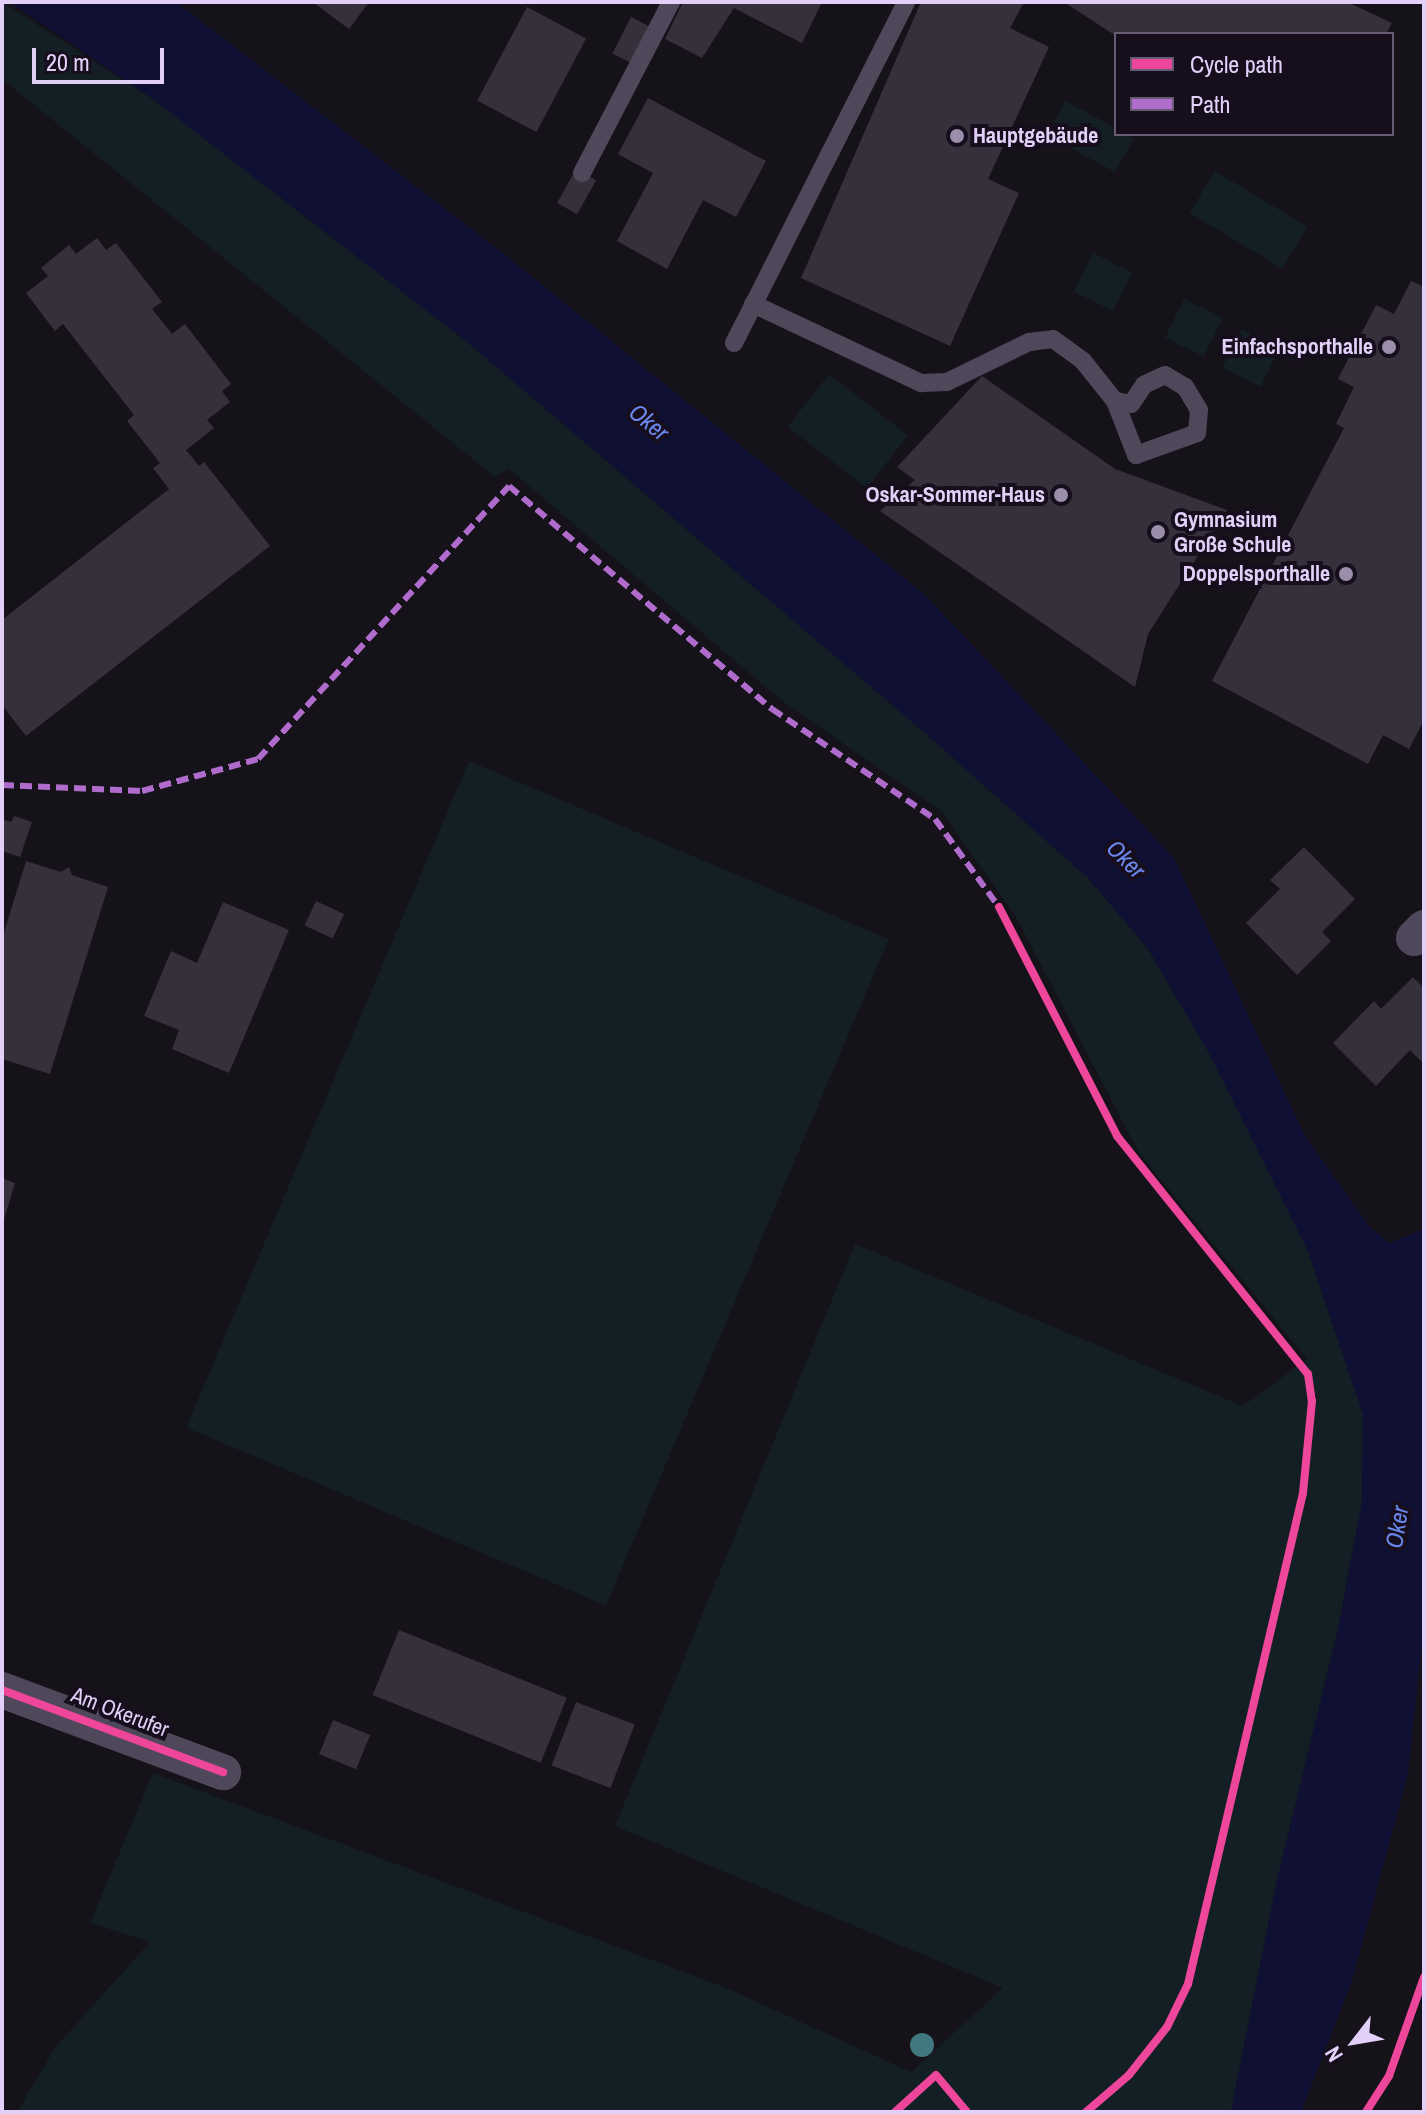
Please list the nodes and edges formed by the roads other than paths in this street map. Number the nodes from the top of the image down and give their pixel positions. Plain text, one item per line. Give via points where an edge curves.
1 (671, 2) edge
2 (906, 2) edge
3 (582, 173) dead end
4 (753, 304) junction
5 (734, 343) dead end
6 (1115, 401) junction
7 (2, 1690) edge
8 (223, 1772) dead end

1 - 3 lane
2 - 4 lane
4 - 5 lane
4 - 6 lane via 921,383 947,382 1029,342 1053,339 1083,361
6 - 6 lane via 1136,455 1197,433 1199,410 1185,387 1165,375 1144,385 1131,404
7 - 8 street, Am Okerufer

